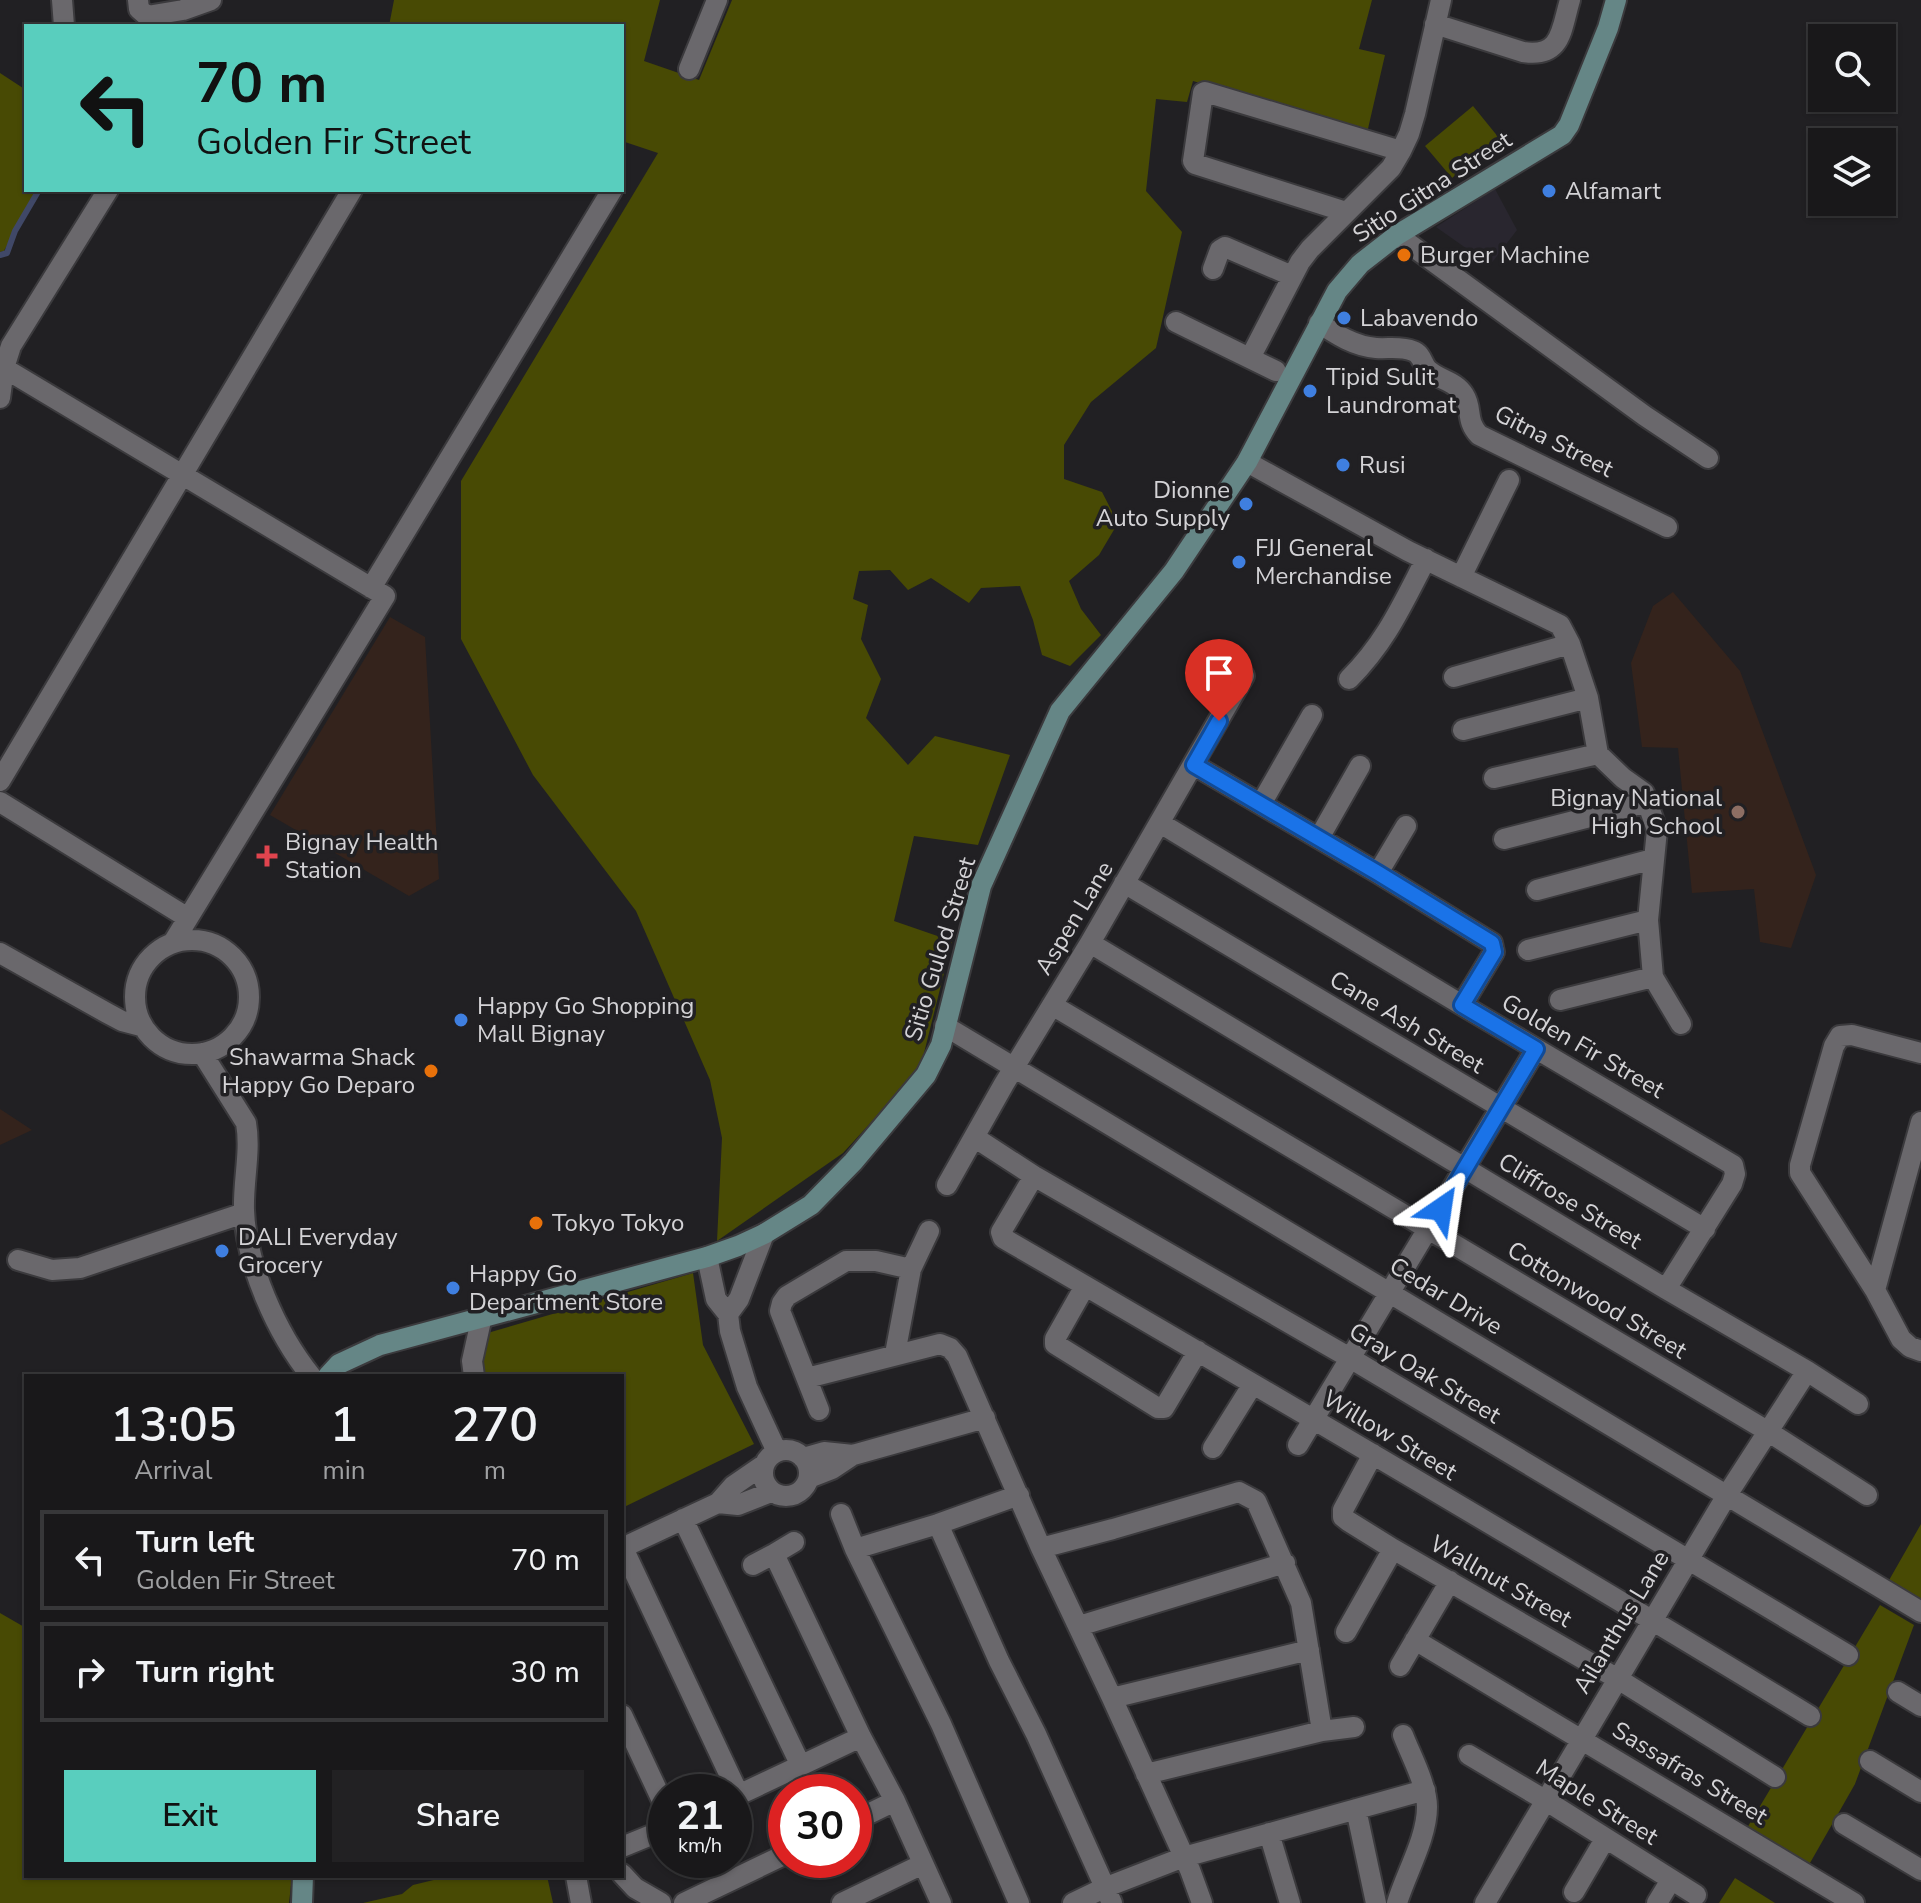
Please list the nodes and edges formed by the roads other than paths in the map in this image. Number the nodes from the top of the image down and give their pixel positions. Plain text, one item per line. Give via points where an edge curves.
1 (62, 0) edge
2 (138, 0) edge
3 (211, 0) edge
4 (717, 0) edge
5 (1441, 0) edge
6 (1570, 0) edge
7 (1616, 0) edge
8 (64, 24) edge
9 (1435, 24) junction
10 (689, 69) dead end
11 (1401, 151) junction
12 (107, 192) edge
13 (351, 192) edge
14 (611, 192) edge
15 (1346, 212) junction
16 (1397, 235) junction
17 (1213, 269) dead end
18 (1292, 276) junction
19 (1176, 322) dead end
20 (1319, 323) junction
21 (1250, 358) junction
22 (4, 368) junction
23 (1276, 371) dead end
24 (0, 398) edge
25 (1708, 458) dead end
26 (1247, 462) junction
27 (182, 474) junction
28 (1509, 480) dead end
29 (1667, 527) dead end
30 (1426, 559) junction
31 (1461, 577) junction
32 (371, 588) junction
33 (1570, 644) junction
34 (1244, 676) dead end
35 (1454, 677) dead end
36 (1349, 679) dead end
37 (1588, 698) junction
38 (1312, 715) dead end
39 (1463, 730) dead end
40 (1598, 754) junction
41 (1194, 765) junction
42 (1360, 766) dead end
43 (1494, 778) dead end
44 (0, 781) edge
45 (0, 802) edge
46 (1648, 802) junction
47 (1261, 804) junction
48 (1160, 823) junction
49 (1406, 826) dead end
50 (1319, 838) junction
51 (1504, 839) dead end
52 (1653, 859) junction
53 (1378, 873) junction
54 (1124, 883) junction
55 (1537, 890) dead end
56 (188, 918) junction
57 (1648, 920) junction
58 (174, 941) junction
59 (1090, 943) junction
60 (1528, 950) dead end
61 (0, 953) edge
62 (1653, 977) junction
63 (1560, 1000) dead end
64 (1052, 1005) junction
65 (1462, 1005) junction
66 (1681, 1024) dead end
67 (141, 1026) junction
68 (945, 1026) junction
69 (1536, 1049) junction
70 (202, 1053) junction
71 (1921, 1053) edge
72 (1014, 1067) junction
73 (1501, 1109) junction
74 (1921, 1122) edge
75 (974, 1137) junction
76 (1466, 1168) junction
77 (1034, 1176) junction
78 (947, 1185) dead end
79 (244, 1213) junction
80 (1705, 1229) junction
81 (1428, 1230) junction
82 (929, 1231) dead end
83 (764, 1234) junction
84 (707, 1257) junction
85 (18, 1260) dead end
86 (911, 1269) junction
87 (1085, 1286) junction
88 (1666, 1289) junction
89 (1875, 1290) junction
90 (1390, 1293) junction
91 (728, 1314) junction
92 (482, 1316) junction
93 (1198, 1351) junction
94 (1921, 1351) edge
95 (895, 1354) junction
96 (1350, 1358) junction
97 (1807, 1371) junction
98 (309, 1374) edge
99 (330, 1374) edge
100 (474, 1374) edge
101 (807, 1378) junction
102 (1253, 1384) junction
103 (1858, 1404) dead end
104 (819, 1410) dead end
105 (985, 1418) junction
106 (1313, 1419) junction
107 (1769, 1432) junction
108 (1298, 1445) dead end
109 (1213, 1448) dead end
110 (1373, 1454) junction
111 (771, 1458) junction
112 (806, 1468) junction
113 (771, 1492) junction
114 (1019, 1495) junction
115 (1727, 1495) junction
116 (1867, 1495) dead end
117 (718, 1503) junction
118 (841, 1514) dead end
119 (683, 1519) junction
120 (938, 1524) junction
121 (794, 1542) dead end
122 (624, 1547) edge
123 (1041, 1548) junction
124 (855, 1549) junction
125 (1393, 1549) junction
126 (624, 1552) edge
127 (774, 1554) junction
128 (1689, 1561) junction
129 (1285, 1563) junction
130 (753, 1565) dead end
131 (1450, 1581) junction
132 (1921, 1612) edge
133 (1653, 1620) junction
134 (1079, 1626) junction
135 (1346, 1632) dead end
136 (1415, 1640) junction
137 (1309, 1650) junction
138 (1848, 1655) dead end
139 (1400, 1666) dead end
140 (1618, 1679) junction
141 (1898, 1692) dead end
142 (1112, 1698) junction
143 (1921, 1706) edge
144 (1810, 1716) dead end
145 (624, 1719) edge
146 (1354, 1727) dead end
147 (1322, 1731) junction
148 (1403, 1735) dead end
149 (861, 1737) junction
150 (1582, 1738) junction
151 (1469, 1755) dead end
152 (1870, 1761) dead end
153 (801, 1766) junction
154 (650, 1774) edge
155 (726, 1774) edge
156 (1146, 1774) junction
157 (1775, 1777) dead end
158 (752, 1789) edge
159 (1425, 1790) junction
160 (1921, 1792) edge
161 (1545, 1800) junction
162 (895, 1801) junction
163 (1356, 1809) junction
164 (872, 1812) edge
165 (1844, 1824) dead end
166 (1269, 1833) junction
167 (648, 1836) edge
168 (1605, 1839) junction
169 (624, 1846) edge
170 (1184, 1857) junction
171 (768, 1863) edge
172 (923, 1864) junction
173 (1921, 1870) edge
174 (624, 1876) edge
175 (303, 1878) edge
176 (576, 1878) edge
177 (1671, 1880) junction
178 (1574, 1892) dead end
179 (1108, 1895) edge
180 (1696, 1895) dead end
181 (302, 1903) edge
182 (581, 1903) edge
183 (661, 1903) edge
184 (684, 1903) edge
185 (842, 1903) edge
186 (941, 1903) edge
187 (1019, 1903) edge
188 (1073, 1903) edge
189 (1202, 1903) edge
190 (1290, 1903) edge
191 (1376, 1903) edge
192 (1397, 1903) edge
193 (1485, 1903) edge
194 (1657, 1903) edge
195 (1854, 1903) edge

1 - 8 street
2 - 3 street via 147,16
4 - 10 street
5 - 9 street
6 - 9 street via 1553,48 1535,54
7 - 16 main road, Sitio Gitna Street via 1562,135
9 - 11 street
11 - 15 street
11 - 15 street via 1201,95 1195,164
12 - 22 street via 11,346
13 - 27 street
14 - 32 street
15 - 18 street
16 - 20 main road, Sitio Gitna Street via 1360,264
16 - 25 street
17 - 18 street via 1225,247
18 - 21 street
19 - 21 street
20 - 26 main road, Sitio Gitna Street
20 - 29 street, Gitna Street via 1356,345 1413,350 1426,368 1463,393 1471,427 1479,435
21 - 23 street
22 - 24 street
22 - 27 street
26 - 30 street
26 - 68 main road, Sitio Gulod Street via 1174,571 1060,711 981,886
27 - 32 street
27 - 44 street
28 - 31 street
30 - 31 street
30 - 36 street via 1386,634
31 - 33 street via 1560,625
32 - 56 street via 385,596
33 - 35 street
33 - 37 street
34 - 41 street, Aspen Lane
37 - 39 street
37 - 40 street
38 - 47 street
40 - 43 street
40 - 46 street
41 - 47 street
41 - 48 street, Aspen Lane
42 - 50 street
45 - 56 street
46 - 51 street
46 - 52 street via 1657,830
47 - 50 street
48 - 54 street, Aspen Lane
48 - 65 street, Golden Fir Street
49 - 53 street
50 - 53 street
52 - 55 street
52 - 57 street
53 - 65 street via 1492,943 1494,952
54 - 59 street, Aspen Lane
54 - 73 street, Cane Ash Street
56 - 58 street
57 - 60 street
57 - 62 street
58 - 67 street via 153,954 135,987 134,1007
58 - 70 street via 204,940 221,947 245,974 248,1009 241,1026 228,1042
59 - 64 street, Aspen Lane
59 - 76 street, Cliffrose Street
61 - 67 street via 122,1021
62 - 63 street
62 - 66 street
64 - 72 street, Aspen Lane
64 - 81 street, Cottonwood Street
65 - 69 street, Golden Fir Street
67 - 70 street via 171,1051
68 - 72 street, Cedar Drive
68 - 83 main road, Sitio Gulod Street via 926,1075 853,1162 811,1205
69 - 73 street
69 - 80 street, Golden Fir Street via 1733,1165 1732,1184
70 - 79 street via 246,1123
71 - 89 street via 1840,1036 1800,1165 1803,1180
72 - 75 street, Aspen Lane
72 - 90 street, Cedar Drive
73 - 76 street
73 - 80 street, Cane Ash Street
74 - 89 street
75 - 77 street, Gray Oak Street
75 - 78 street, Aspen Lane
76 - 81 street
76 - 88 street, Cliffrose Street
77 - 87 street, Willow Street via 1001,1232 1003,1238
77 - 96 street, Gray Oak Street
79 - 85 street via 80,1268 52,1270
79 - 98 street via 259,1281
80 - 88 street, Golden Fir Street
81 - 90 street
81 - 107 street, Cottonwood Street
82 - 86 street
83 - 84 main road, Sitio Gulod Street
83 - 91 street
84 - 91 street via 716,1299
84 - 92 main road, Sitio Gulod Street
86 - 95 street
86 - 101 street via 846,1261 787,1296 780,1311
87 - 93 street, Willow Street
87 - 93 street via 1055,1344 1158,1408 1164,1408
88 - 97 street, Cliffrose Street
89 - 94 street via 1901,1339
90 - 96 street
90 - 115 street, Cedar Drive
91 - 111 street
92 - 99 main road, Sitio Gulod Street via 380,1345 339,1364
92 - 100 street
93 - 102 street, Willow Street
95 - 101 street
95 - 105 street via 940,1344 950,1348
96 - 106 street
96 - 128 street, Gray Oak Street
97 - 103 street, Cliffrose Street
97 - 107 street, Ailanthus Lane
101 - 104 street
102 - 106 street, Willow Street
102 - 109 street
105 - 112 street via 853,1455 832,1469
105 - 114 street
106 - 108 street
106 - 110 street, Willow Street
107 - 115 street, Ailanthus Lane
107 - 116 street, Cottonwood Street
110 - 125 street, Wallnut Street via 1343,1517
110 - 133 street, Willow Street
111 - 112 street via 788,1450
111 - 113 street via 763,1479
111 - 117 street
112 - 113 street via 797,1494 783,1497
113 - 117 street via 738,1505
114 - 120 street
114 - 123 street
115 - 128 street, Ailanthus Lane
115 - 132 street, Cedar Drive
117 - 119 street
118 - 124 street
119 - 122 street
119 - 153 street
120 - 124 street
120 - 179 street
121 - 127 street
123 - 129 street via 1239,1492 1256,1501
123 - 134 street
124 - 187 street via 941,1724
125 - 131 street, Wallnut Street
125 - 135 street
126 - 155 street
127 - 130 street
127 - 149 street
128 - 133 street, Ailanthus Lane
128 - 138 street, Gray Oak Street
129 - 134 street
129 - 137 street via 1301,1603
131 - 136 street
131 - 140 street, Wallnut Street
133 - 140 street, Ailanthus Lane
133 - 144 street, Willow Street
134 - 142 street
136 - 139 street
136 - 150 street, Sassafras Street
137 - 142 street
137 - 147 street
140 - 150 street, Ailanthus Lane
140 - 157 street, Wallnut Street
141 - 143 street
142 - 156 street
145 - 154 street
146 - 147 street
147 - 156 street
148 - 159 street
149 - 153 street
149 - 162 street
150 - 161 street, Ailanthus Lane
150 - 195 street, Sassafras Street
151 - 161 street, Maple Street
152 - 160 street
153 - 158 street
156 - 170 street
159 - 163 street
159 - 192 street via 1423,1833
161 - 168 street, Maple Street
161 - 193 street, Ailanthus Lane
162 - 164 street
162 - 172 street
163 - 166 street
163 - 191 street
165 - 173 street
166 - 170 street
166 - 190 street
167 - 169 street
168 - 177 street, Maple Street
168 - 178 street
170 - 179 street
170 - 189 street
171 - 184 street
172 - 185 street
172 - 186 street
174 - 183 street
175 - 181 main road
176 - 182 street
177 - 180 street, Maple Street
177 - 194 street
179 - 188 street

